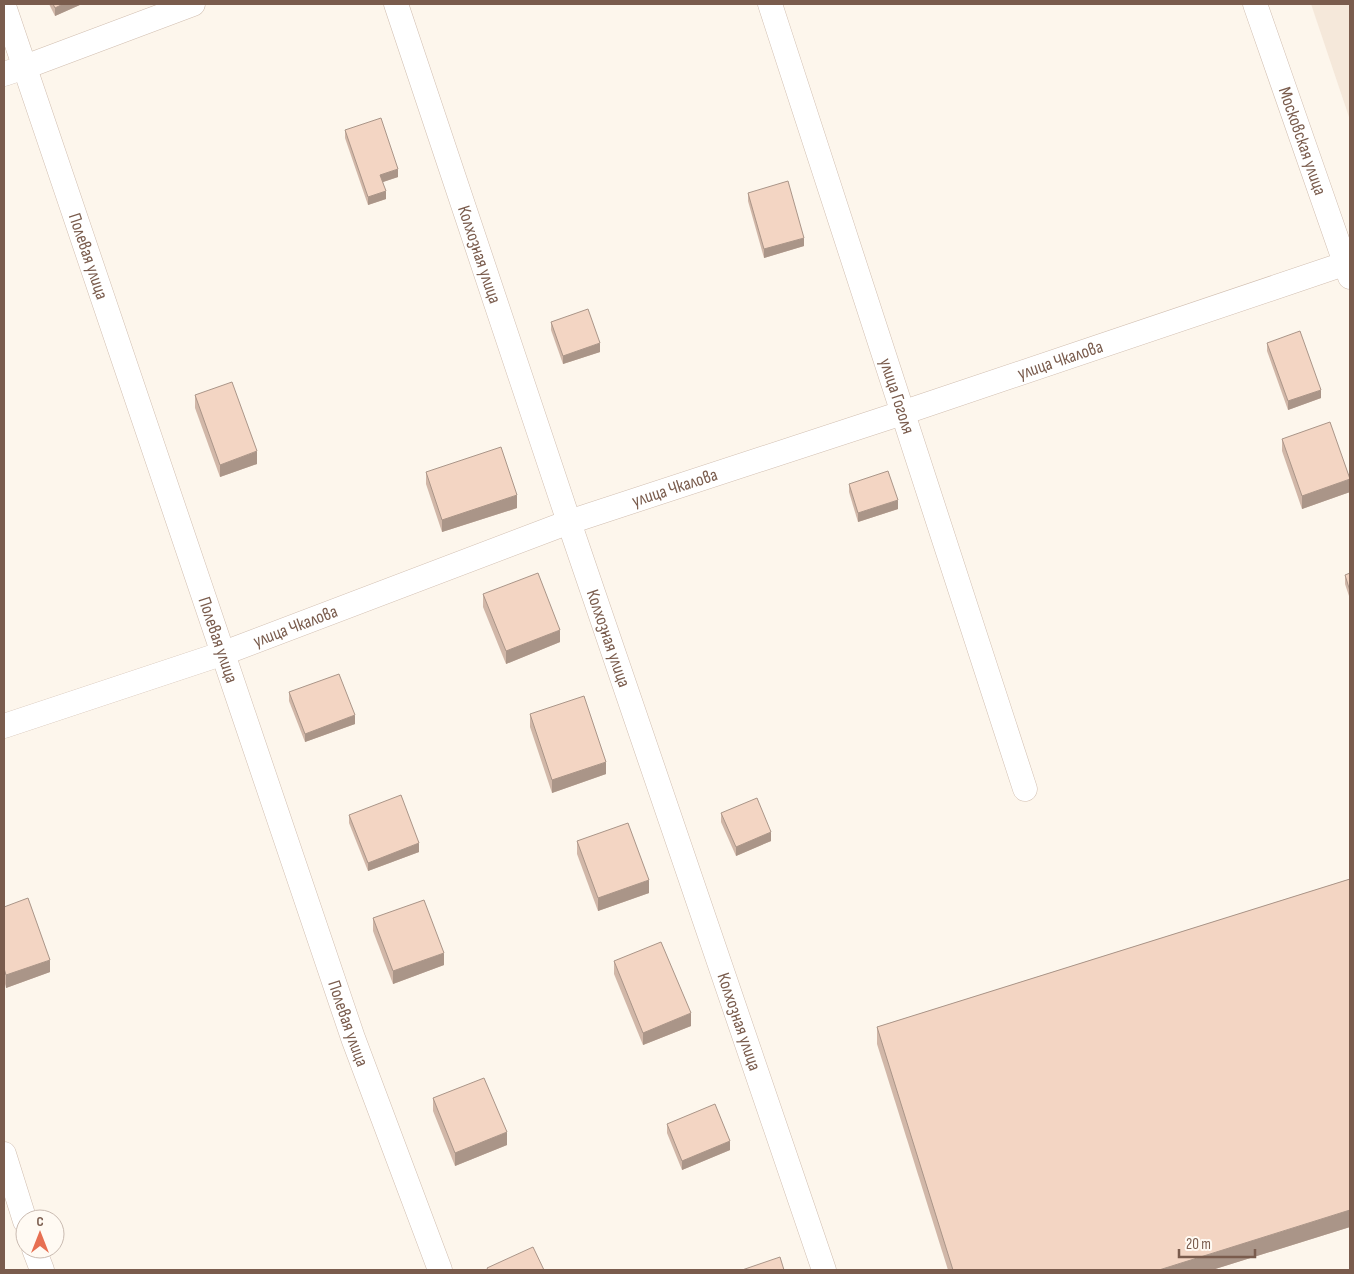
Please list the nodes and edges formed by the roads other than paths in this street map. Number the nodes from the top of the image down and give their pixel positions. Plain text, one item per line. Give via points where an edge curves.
1 (193, 4) edge
2 (396, 4) edge
3 (770, 4) edge
4 (1255, 4) edge
5 (4, 6) edge
6 (14, 71) edge
7 (1349, 267) edge
8 (902, 413) junction
9 (569, 522) junction
10 (224, 653) junction
11 (4, 726) edge
12 (1025, 789) dead end
13 (4, 1154) edge
14 (21, 1209) edge
15 (440, 1270) edge
16 (824, 1270) edge

1 - 6 street
2 - 9 street, Колхозная улица
3 - 8 street, улица Гоголя
4 - 7 street, Московская улица
5 - 6 street, Полевая улица
6 - 10 street, Полевая улица
7 - 8 street, улица Чкалова
8 - 9 street, улица Чкалова
8 - 12 street, улица Гоголя
9 - 10 street, улица Чкалова
9 - 16 street, Колхозная улица
10 - 11 street, улица Чкалова
10 - 15 street, Полевая улица via 353,1038
13 - 14 street

